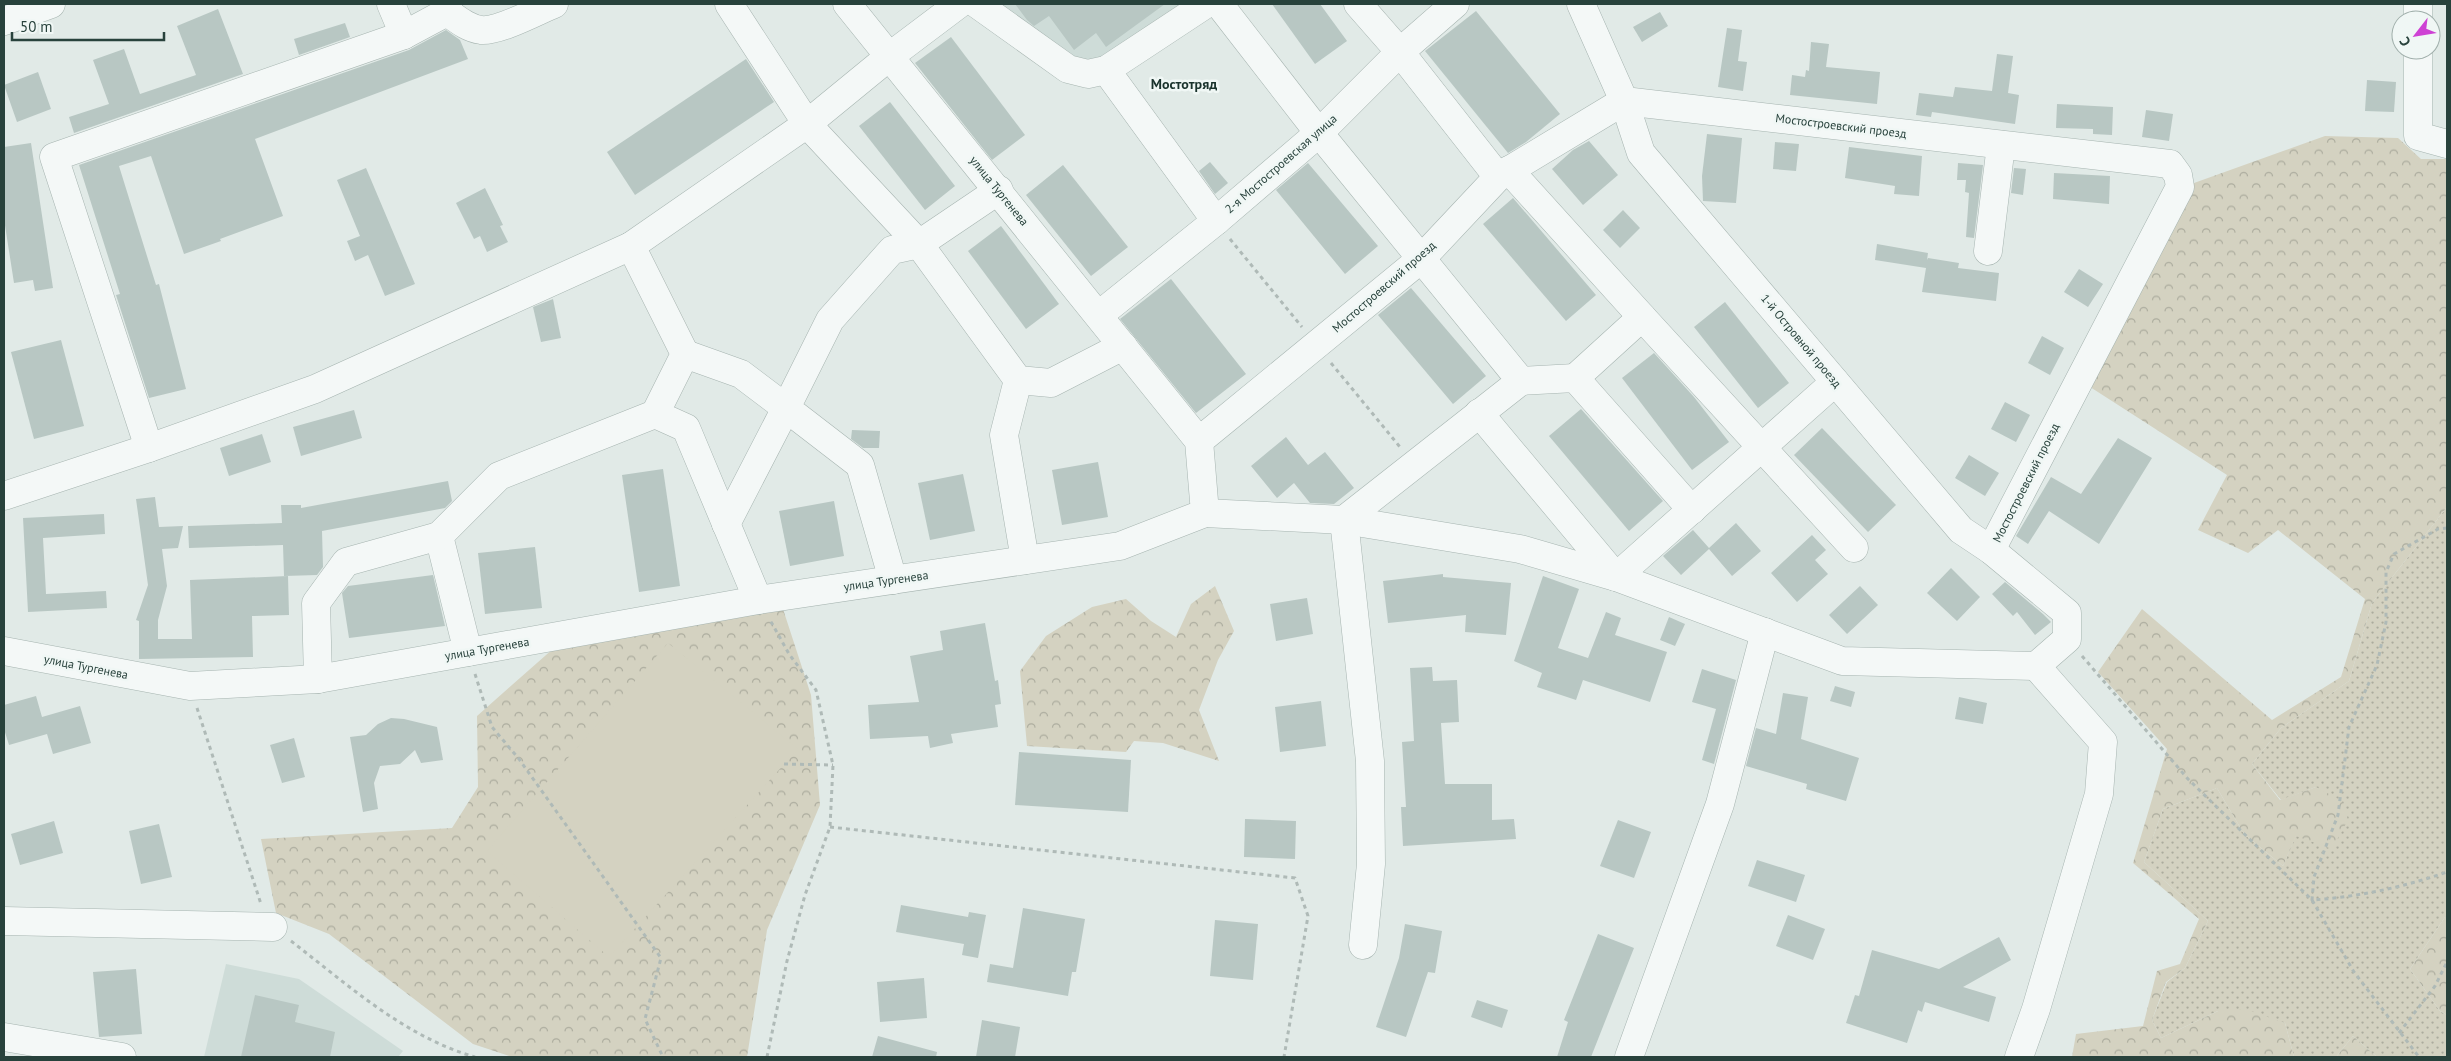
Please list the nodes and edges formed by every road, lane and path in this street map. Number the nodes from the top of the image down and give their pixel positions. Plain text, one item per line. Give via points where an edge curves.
1 (51, 4) edge
2 (391, 4) edge
3 (554, 4) edge
4 (728, 4) edge
5 (847, 4) edge
6 (959, 4) edge
7 (977, 4) edge
8 (1206, 4) edge
9 (1220, 4) edge
10 (1358, 4) edge
11 (1455, 4) edge
12 (1581, 4) edge
13 (447, 8) edge
14 (4, 21) edge
15 (404, 35) junction
16 (1400, 52) junction
17 (890, 56) junction
18 (2418, 60) edge
19 (1106, 70) junction
20 (1624, 101) junction
21 (806, 124) junction
22 (1319, 133) junction
23 (2447, 144) edge
24 (2001, 145) junction
25 (1504, 174) junction
26 (999, 190) junction
27 (1216, 221) junction
28 (919, 244) junction
29 (631, 246) junction
30 (1988, 250) dead end
31 (1421, 259) junction
32 (1099, 315) junction
33 (1642, 317) junction
34 (1123, 346) junction
35 (685, 354) junction
36 (1575, 378) junction
37 (1018, 380) junction
38 (1521, 381) junction
39 (1835, 382) junction
40 (786, 408) junction
41 (1479, 413) junction
42 (655, 414) junction
43 (1199, 441) junction
44 (149, 448) junction
45 (1762, 448) junction
46 (4, 496) edge
47 (1692, 510) junction
48 (1205, 513) junction
49 (1344, 520) junction
50 (726, 524) junction
51 (2447, 528) edge
52 (439, 536) junction
53 (1854, 548) dead end
54 (1991, 550) junction
55 (1025, 560) junction
56 (1616, 577) junction
57 (893, 580) junction
58 (758, 600) junction
59 (1766, 632) junction
60 (2067, 639) junction
61 (4, 651) edge
62 (468, 652) junction
63 (2036, 666) junction
64 (318, 679) junction
65 (190, 686) junction
66 (784, 764) dead end
67 (833, 765) junction
68 (830, 827) junction
69 (2447, 872) edge
70 (2312, 900) junction
71 (4, 920) edge
72 (273, 927) junction
73 (1363, 945) dead end
74 (2447, 962) edge
75 (2399, 1033) junction
76 (4, 1036) edge
77 (116, 1057) edge
78 (475, 1057) edge
79 (663, 1057) edge
80 (767, 1057) edge
81 (1284, 1057) edge
82 (1629, 1057) edge
83 (2019, 1057) edge
84 (2420, 1057) edge

1 - 14 street
2 - 15 street
3 - 13 street via 512,22 482,30 463,24
4 - 21 street
5 - 17 street, улица Тургенева
6 - 17 street
7 - 19 street via 1068,69 1088,74
8 - 19 street
9 - 22 street
10 - 16 street
11 - 16 street, 2-я Мостостроевская улица
12 - 20 street, 1-й Островной проезд
13 - 15 street
15 - 44 street via 54,157
16 - 22 street, 2-я Мостостроевская улица
16 - 25 street
17 - 21 street
17 - 26 street, улица Тургенева
18 - 23 street via 2418,136
19 - 27 street
20 - 24 street, Мостостроевский проезд
20 - 25 street, Мостостроевский проезд
20 - 39 street, 1-й Островной проезд via 1641,153
21 - 28 street
21 - 29 street
22 - 27 street, 2-я Мостостроевская улица
22 - 31 street
24 - 30 street
24 - 54 street, Мостостроевский проезд via 2170,164 2178,175 2180,187
25 - 31 street, Мостостроевский проезд
25 - 33 street
26 - 28 street
26 - 32 street, улица Тургенева
27 - 32 street, 2-я Мостостроевская улица
28 - 37 street
28 - 40 street via 892,250 830,320
29 - 35 street
29 - 44 street via 315,389
31 - 38 street
31 - 43 street, Мостостроевский проезд
32 - 34 street, улица Тургенева
33 - 36 street
33 - 45 street
34 - 37 street via 1051,383
34 - 43 street, улица Тургенева
35 - 40 street via 741,374
35 - 42 street
36 - 38 street
36 - 47 street
37 - 55 street via 1004,434
38 - 41 street
39 - 45 street
39 - 54 street, 1-й Островной проезд via 1962,530
40 - 50 street
40 - 57 street via 860,465
41 - 49 street
41 - 56 street
42 - 50 street via 686,428
42 - 52 street via 499,476
43 - 48 street
44 - 46 street
45 - 47 street
45 - 53 street
47 - 56 street
48 - 49 street
48 - 55 street, улица Тургенева via 1120,546
49 - 56 street via 1520,549
49 - 73 street via 1370,761 1371,864
50 - 58 street
51 - 70 path via 2438,529 2394,554 2386,572 2386,622 2377,665 2349,727 2338,815 2314,877
52 - 62 street
52 - 64 street via 346,562 316,603
54 - 60 street, 1-й Островной проезд via 2067,613
55 - 57 street, улица Тургенева
56 - 59 street
57 - 58 street, улица Тургенева
58 - 62 street, улица Тургенева
58 - 67 path via 789,654 816,690
59 - 63 street via 1842,661
59 - 82 street via 1720,804
60 - 63 street
60 - 70 path via 2188,778
61 - 65 street, улица Тургенева
62 - 64 street, улица Тургенева
62 - 79 path via 492,727 519,759 661,958 645,1019
63 - 83 street via 2103,742 2100,794
64 - 65 street, улица Тургенева
65 - 72 path via 258,899
66 - 67 path
67 - 68 path
68 - 80 path via 804,895
68 - 81 path via 1295,878 1308,916
69 - 70 path via 2422,881 2341,898
70 - 75 path via 2354,972
71 - 72 street
72 - 78 path via 388,1016 453,1051
74 - 75 path via 2435,986
75 - 84 path
76 - 77 street

